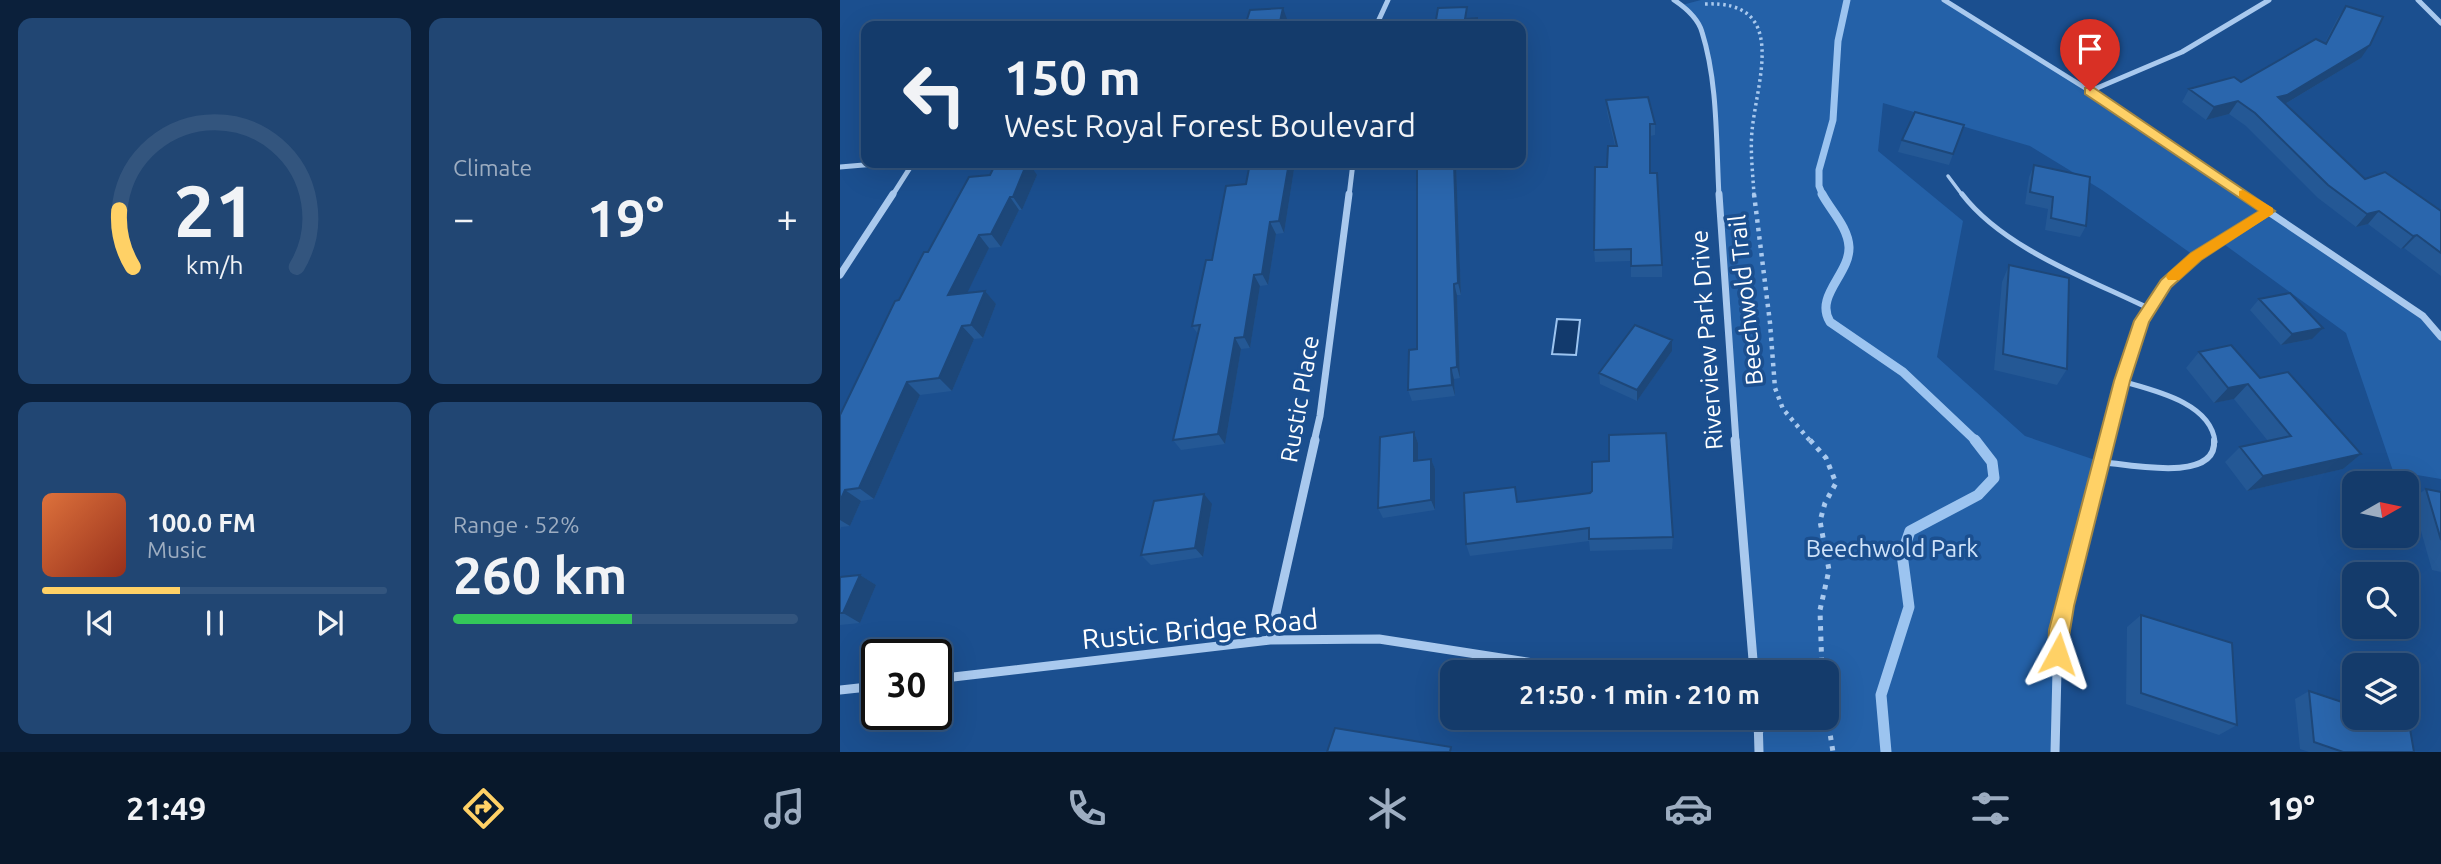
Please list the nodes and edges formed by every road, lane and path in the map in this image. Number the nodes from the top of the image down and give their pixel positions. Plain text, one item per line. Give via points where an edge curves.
1 (1388, 0) edge
2 (1674, 0) edge
3 (1944, 0) edge
4 (2269, 0) edge
5 (2418, 0) edge
6 (1685, 7) junction
7 (1379, 21) edge
8 (2441, 23) edge
9 (2090, 91) junction
10 (861, 165) edge
11 (840, 167) edge
12 (910, 168) edge
13 (1352, 168) edge
14 (1948, 176) dead end
15 (2269, 211) junction
16 (840, 275) edge
17 (2150, 309) junction
18 (2441, 337) edge
19 (2122, 381) junction
20 (2101, 462) junction
21 (1270, 640) junction
22 (1515, 660) edge
23 (1753, 660) edge
24 (1822, 660) edge
25 (952, 677) edge
26 (861, 688) edge
27 (840, 691) edge
28 (1829, 730) edge
29 (1759, 731) edge
30 (1759, 752) edge
31 (1833, 752) edge
32 (2055, 752) edge

1 - 7 street
2 - 6 street
3 - 9 street
4 - 9 street via 2222,32 2162,63
5 - 8 street
6 - 23 street, Riverview Park Drive via 1702,30 1713,92
6 - 24 path, Beechwold Trail via 1738,7 1756,21 1760,34 1763,62 1752,132 1752,178 1775,394 1782,409 1831,464 1836,483 1820,522 1829,570 1820,610
9 - 15 street
10 - 11 street
12 - 16 street
13 - 21 street, Rustic Place via 1320,415
14 - 17 lane via 1972,206 2002,231
15 - 17 street via 2196,257 2166,283
15 - 18 street via 2423,316
17 - 19 street via 2141,321
19 - 20 street
19 - 20 lane via 2192,408 2206,420 2215,448 2201,465 2185,468
20 - 32 street via 2058,630
21 - 22 street, Rustic Bridge Road via 1379,639
21 - 25 street, Rustic Bridge Road
26 - 27 street
28 - 31 path
29 - 30 street

